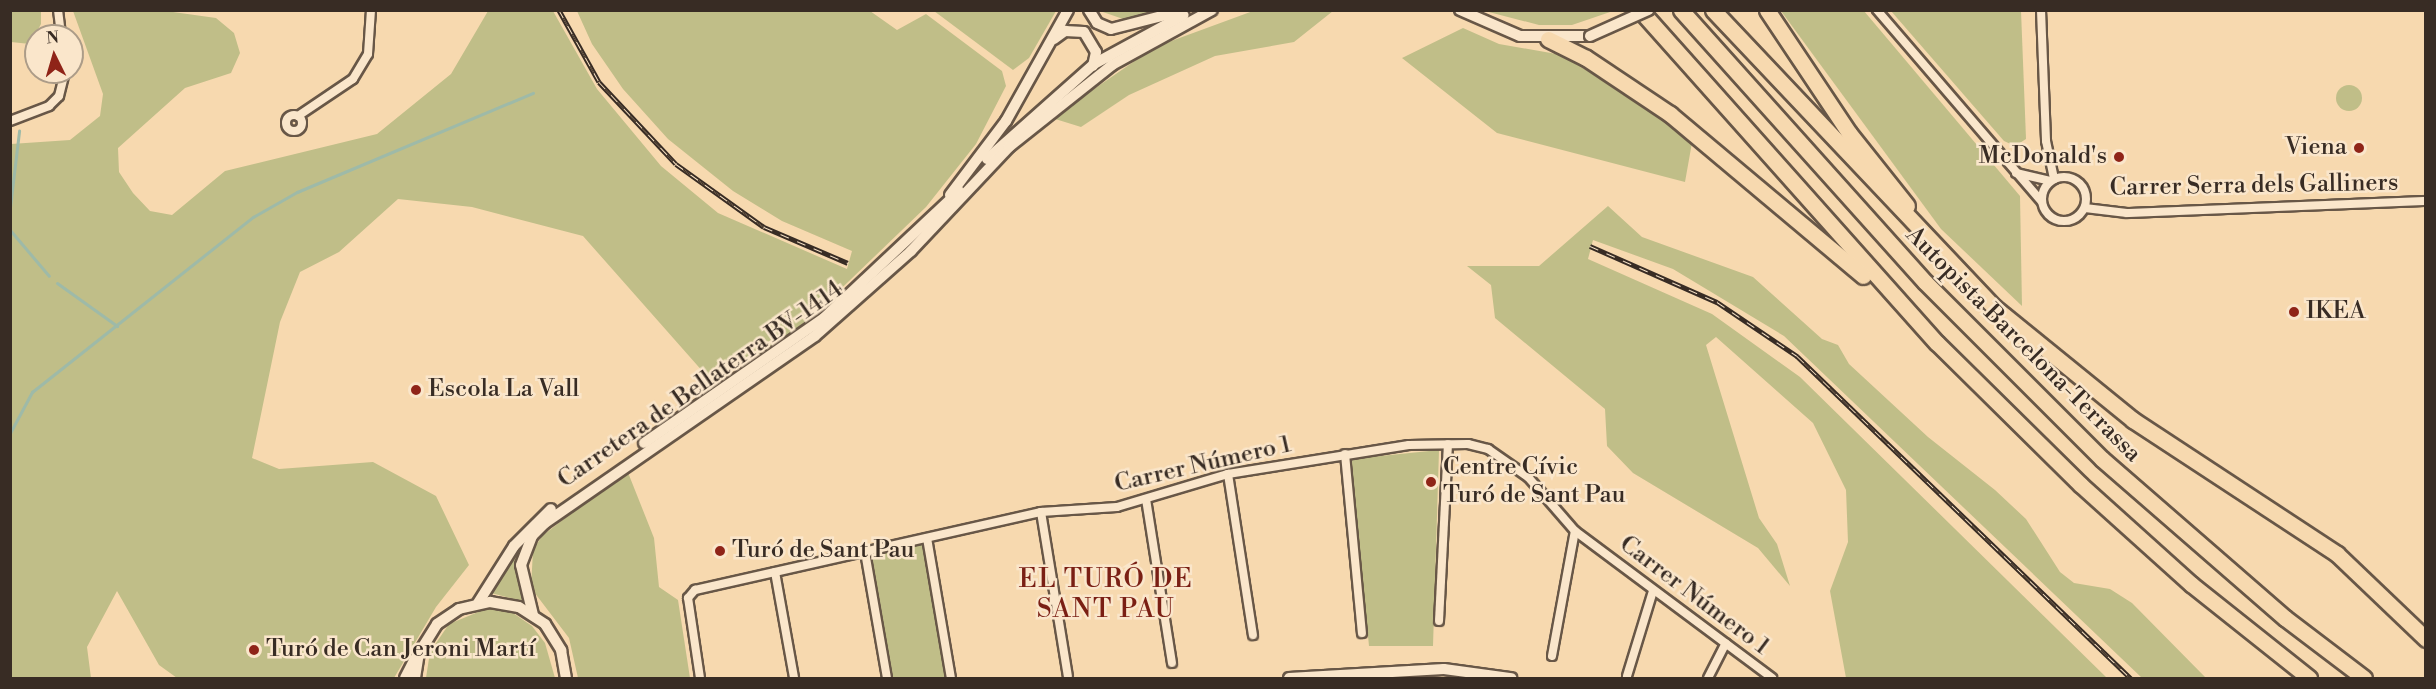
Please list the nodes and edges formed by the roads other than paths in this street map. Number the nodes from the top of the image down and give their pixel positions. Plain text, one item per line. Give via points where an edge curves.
1 (371, 10) edge
2 (1068, 10) edge
3 (1089, 10) edge
4 (1181, 10) edge
5 (1195, 10) edge
6 (1212, 10) edge
7 (1460, 10) edge
8 (1640, 10) edge
9 (1648, 10) edge
10 (1681, 10) edge
11 (1713, 10) edge
12 (1767, 10) edge
13 (1877, 10) edge
14 (2041, 10) edge
15 (1548, 39) junction
16 (1049, 43) junction
17 (1094, 64) junction
18 (62, 84) edge
19 (298, 116) dead end
20 (10, 121) edge
21 (989, 167) junction
22 (2016, 173) junction
23 (2052, 180) junction
24 (2041, 201) junction
25 (2426, 201) edge
26 (941, 207) junction
27 (2085, 208) junction
28 (1944, 256) junction
29 (1903, 309) junction
30 (1448, 444) junction
31 (1345, 454) junction
32 (622, 463) junction
33 (1228, 474) junction
34 (578, 494) junction
35 (1146, 499) junction
36 (1041, 512) junction
37 (1575, 531) junction
38 (927, 538) junction
39 (866, 552) junction
40 (776, 572) junction
41 (1653, 591) junction
42 (478, 603) junction
43 (533, 615) junction
44 (1439, 621) dead end
45 (1362, 633) dead end
46 (1253, 635) dead end
47 (2426, 639) edge
48 (1726, 643) junction
49 (419, 653) junction
50 (1552, 656) dead end
51 (1172, 663) dead end
52 (1068, 676) dead end
53 (1627, 676) dead end
54 (405, 678) edge
55 (415, 678) edge
56 (566, 678) edge
57 (700, 678) edge
58 (794, 678) edge
59 (887, 678) edge
60 (951, 678) edge
61 (1289, 678) edge
62 (1511, 678) edge
63 (1708, 678) edge
64 (1772, 678) edge
65 (2309, 678) edge
66 (2364, 678) edge

1 - 19 street via 368,54 353,79
2 - 16 street
3 - 4 street via 1097,24 1119,29
5 - 17 street, Carretera de Bellaterra BV-1414
6 - 21 street, Carretera de Bellaterra BV-1414 via 1112,65
7 - 15 street via 1489,26
8 - 29 highway
9 - 15 street, bridge via 1590,36
10 - 66 highway, Autopista Barcelona-Terrassa via 1909,265 2094,451 2285,618
11 - 28 highway
12 - 28 highway via 1844,126
13 - 22 street
14 - 23 street via 2046,141
15 - 29 highway via 1586,58 1670,114
16 - 17 street via 1075,30 1084,32 1096,52
16 - 26 street via 1006,121
17 - 21 street, Carretera de Bellaterra BV-1414 via 1087,77 1044,111
17 - 26 street, Carretera de Bellaterra BV-1414 via 1016,129
18 - 20 street via 59,96 49,106
21 - 32 street, Carretera de Bellaterra BV-1414 via 911,251 815,336
22 - 23 street
22 - 24 street
23 - 24 street
23 - 27 street via 2080,184
24 - 27 street via 2057,221 2074,219
25 - 27 street, Carrer Serra dels Galliners via 2127,213
26 - 32 street via 825,317
28 - 47 highway via 2060,365 2133,420 2337,554
29 - 65 highway via 2081,485 2191,584
30 - 31 street, Carrer Número 1
30 - 37 street, Carrer Número 1 via 1488,449 1528,477
30 - 44 street
31 - 33 street, Carrer Número 1
31 - 45 street
32 - 34 street, Carretera de Bellaterra BV-1414
33 - 35 street, Carrer Número 1
33 - 46 street
34 - 42 street, Carretera de Bellaterra BV-1414 via 533,523
34 - 43 street, Carretera de Bellaterra BV-1414 via 532,536 521,565
35 - 36 street, Carrer Número 1 via 1117,507
35 - 51 street
36 - 38 street, Carrer Número 1
36 - 52 street
37 - 41 street, Carrer Número 1
37 - 50 street
38 - 39 street, Carrer Número 1
38 - 60 street
39 - 40 street, Carrer Número 1
39 - 59 street
40 - 57 street, Carrer Número 1 via 695,590 688,598
40 - 58 street
41 - 48 street, Carrer Número 1
41 - 53 street
42 - 43 street via 503,603
42 - 49 street via 441,620
43 - 56 street via 556,641
48 - 63 street
48 - 64 street, Carrer Número 1
49 - 54 street
49 - 55 street
61 - 62 street via 1444,669

